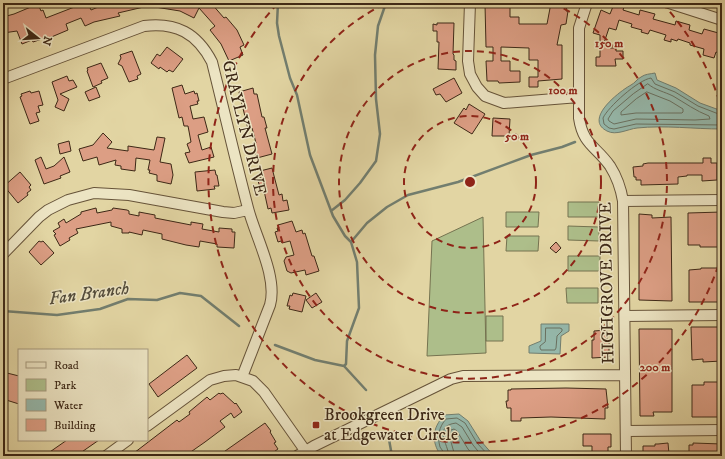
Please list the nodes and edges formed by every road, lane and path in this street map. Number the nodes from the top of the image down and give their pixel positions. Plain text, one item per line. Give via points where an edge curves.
1 (470, 3) edge
2 (587, 3) edge
3 (670, 3) edge
4 (722, 20) edge
5 (3, 79) edge
6 (580, 97) junction
7 (722, 200) edge
8 (623, 201) junction
9 (248, 210) junction
10 (3, 254) edge
11 (722, 315) edge
12 (625, 316) junction
13 (625, 375) junction
14 (242, 377) junction
15 (148, 425) edge
16 (722, 430) edge
17 (627, 431) junction
18 (127, 441) edge
19 (303, 454) edge
20 (106, 456) edge
21 (626, 456) edge

1 - 6 street via 470,74 477,88 485,96 504,103
2 - 6 street, HIGHGROVE DRIVE via 579,28
3 - 4 street
5 - 9 street, GRAYLYN DRIVE via 144,26 162,25 182,30 198,41 212,62
6 - 8 street, HIGHGROVE DRIVE via 579,118 583,136 611,168
7 - 8 street
8 - 12 street, HIGHGROVE DRIVE
9 - 10 street via 223,212 129,194 94,193 48,210
9 - 14 street, GRAYLYN DRIVE via 269,272 273,297
11 - 12 street
12 - 13 street, HIGHGROVE DRIVE
13 - 17 street, HIGHGROVE DRIVE
13 - 19 street via 463,376 451,379
14 - 15 street via 224,376 210,380
14 - 19 street via 253,382 264,392
16 - 17 street
17 - 21 street, HIGHGROVE DRIVE
18 - 20 street

